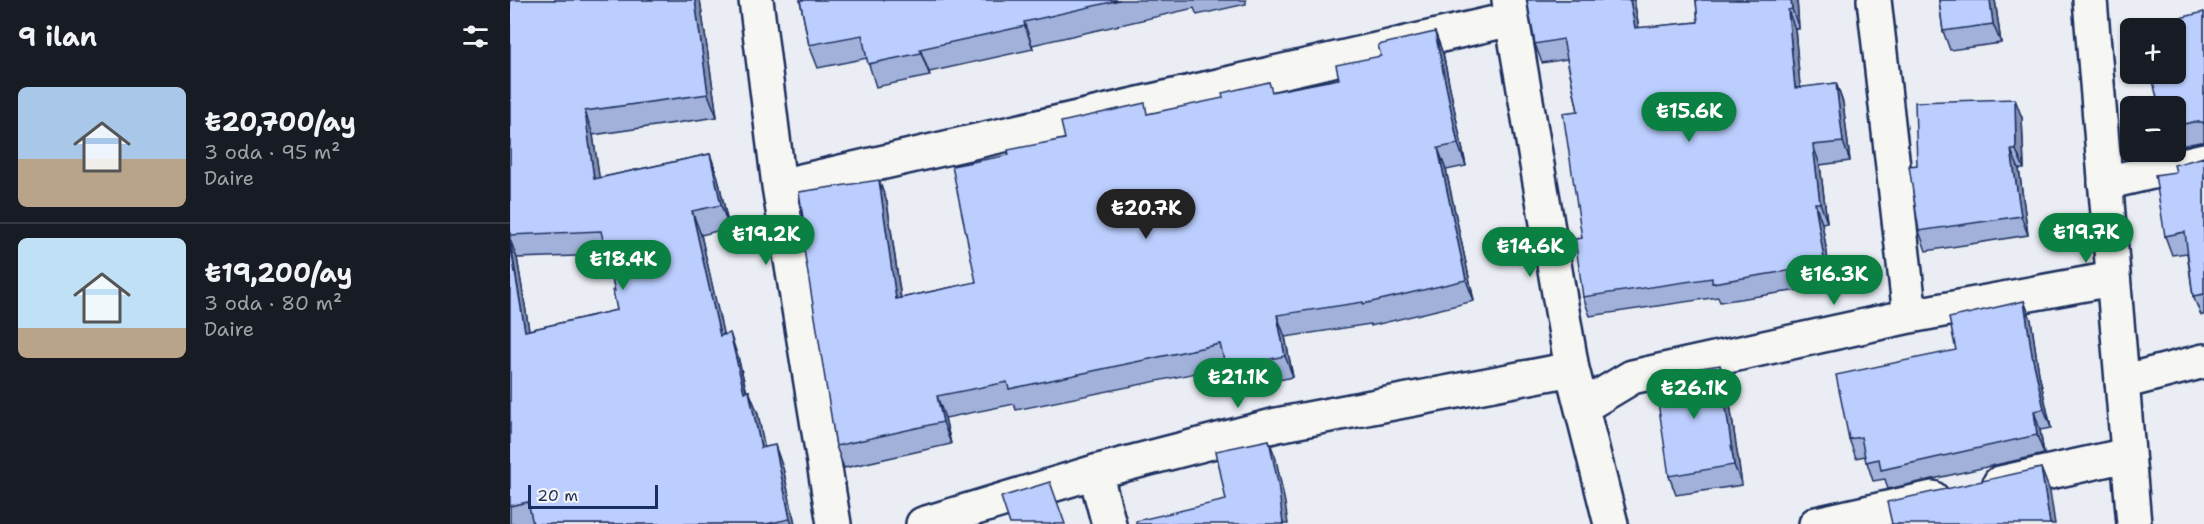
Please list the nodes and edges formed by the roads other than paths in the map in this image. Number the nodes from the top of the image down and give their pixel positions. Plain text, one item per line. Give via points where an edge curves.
1 (756, 0) edge
2 (1874, 0) edge
3 (2090, 0) edge
4 (1511, 10) edge
5 (2204, 159) edge
6 (2105, 183) junction
7 (778, 186) junction
8 (2112, 279) junction
9 (1910, 316) junction
10 (2204, 361) edge
11 (1572, 369) junction
12 (2121, 382) junction
13 (1582, 407) junction
14 (2127, 455) junction
15 (1095, 472) junction
16 (834, 524) edge
17 (923, 524) edge
18 (1109, 524) edge
19 (1611, 524) edge
20 (1816, 524) edge
21 (2134, 524) edge

1 - 7 street
2 - 9 street
3 - 6 street
4 - 7 street
4 - 11 street
5 - 6 street
6 - 8 street
7 - 16 street
8 - 9 street
8 - 12 street
9 - 13 street via 1632,377
10 - 12 street
11 - 13 street
11 - 15 street via 1276,425
12 - 14 street
13 - 19 street
14 - 20 street
14 - 21 street
15 - 17 street
15 - 18 street

